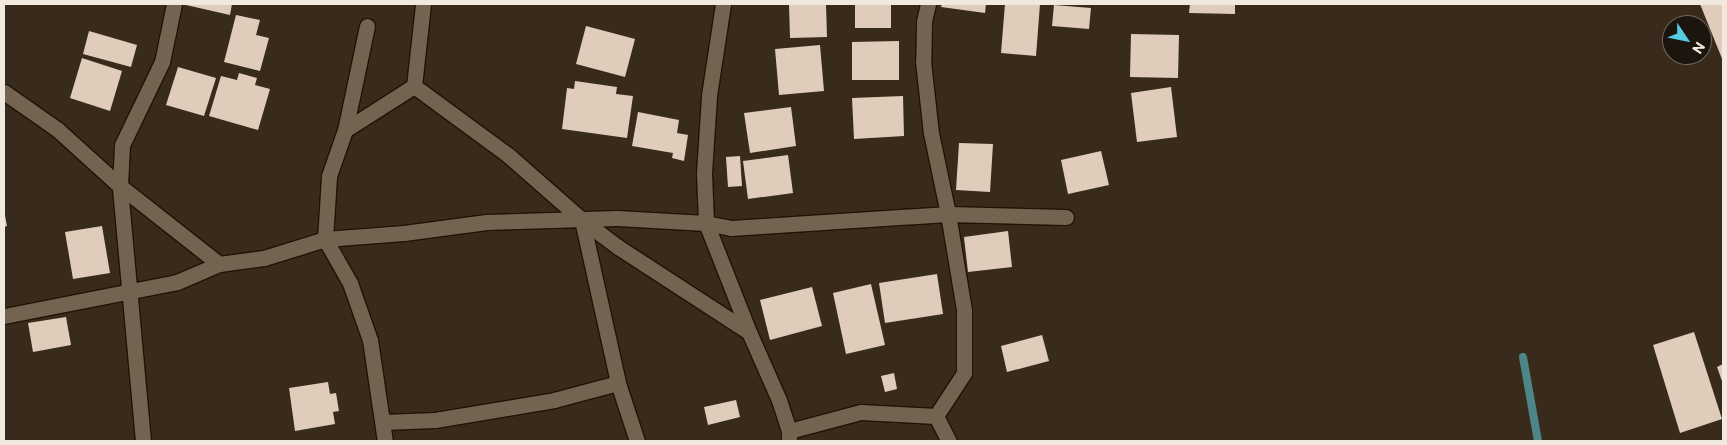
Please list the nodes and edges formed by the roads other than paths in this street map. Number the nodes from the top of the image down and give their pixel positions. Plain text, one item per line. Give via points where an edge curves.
1 (174, 4) edge
2 (423, 4) edge
3 (723, 4) edge
4 (928, 4) edge
5 (367, 26) dead end
6 (414, 86) junction
7 (4, 92) edge
8 (345, 130) junction
9 (120, 186) junction
10 (948, 214) junction
11 (1066, 217) dead end
12 (582, 220) junction
13 (706, 223) junction
14 (325, 239) junction
15 (219, 264) junction
16 (128, 291) junction
17 (4, 316) edge
18 (749, 332) junction
19 (618, 383) junction
20 (936, 416) junction
21 (383, 422) junction
22 (789, 436) edge
23 (143, 441) edge
24 (385, 441) edge
25 (637, 441) edge
26 (949, 441) edge

1 - 9 street via 162,62 122,145
2 - 6 street
3 - 13 street via 709,96 704,173
4 - 10 street via 923,61 931,133
5 - 8 street
6 - 8 street
6 - 12 street via 508,154
7 - 9 street via 58,130
8 - 14 street via 329,176
9 - 15 street
9 - 16 street
10 - 11 street
10 - 13 street via 731,228
10 - 20 street via 964,310 964,373
12 - 13 street via 617,218
12 - 14 street via 486,222
12 - 18 street via 618,248
12 - 19 street
13 - 18 street
14 - 15 street via 264,258
14 - 21 street via 350,283 370,340
15 - 16 street via 176,282
16 - 17 street
16 - 23 street
18 - 22 street via 779,400
19 - 21 street via 554,400 435,420
19 - 25 street
20 - 22 street via 861,412
20 - 26 street
21 - 24 street

